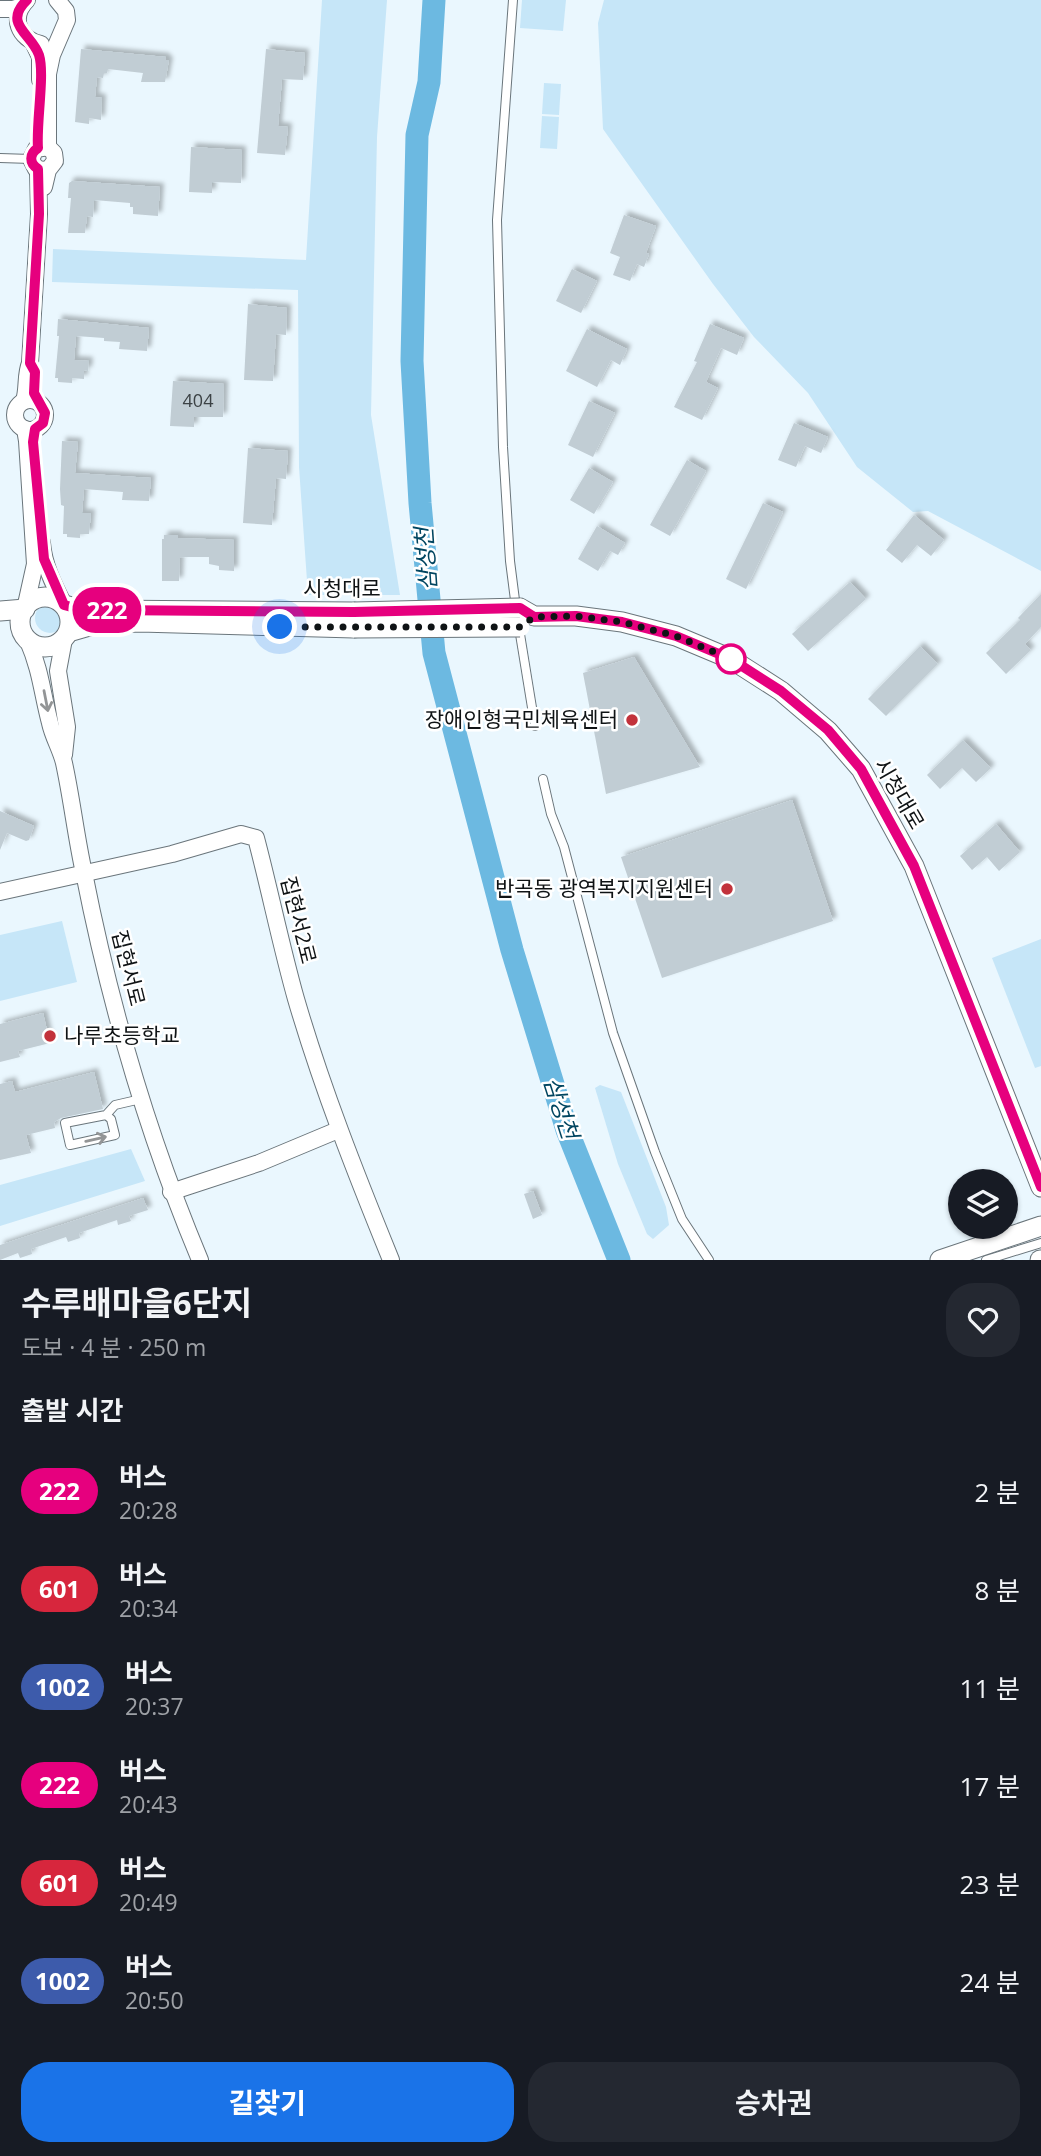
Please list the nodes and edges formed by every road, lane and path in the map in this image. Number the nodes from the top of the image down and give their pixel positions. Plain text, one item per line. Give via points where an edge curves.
1 (513, 0) edge
2 (60, 1) edge
3 (25, 3) edge
4 (0, 9) edge
5 (0, 17) edge
6 (20, 28) junction
7 (62, 34) junction
8 (33, 42) junction
9 (0, 158) edge
10 (40, 159) junction
11 (31, 401) junction
12 (30, 429) junction
13 (64, 605) junction
14 (25, 609) junction
15 (0, 611) edge
16 (354, 620) junction
17 (0, 627) edge
18 (67, 636) junction
19 (26, 639) junction
20 (535, 726) dead end
21 (64, 761) junction
22 (543, 779) dead end
23 (83, 873) junction
24 (0, 892) edge
25 (141, 1099) junction
26 (106, 1115) junction
27 (338, 1130) junction
28 (1041, 1187) edge
29 (171, 1192) junction
30 (1041, 1226) edge
31 (1041, 1243) edge
32 (200, 1260) edge
33 (391, 1260) edge
34 (709, 1260) edge
35 (940, 1260) edge
36 (986, 1260) edge

1 - 20 lane via 498,220 499,345 510,561
2 - 7 street via 67,20
3 - 4 street
3 - 6 street via 18,16
5 - 6 street
6 - 8 street
7 - 8 street via 48,43
7 - 10 street via 48,74
8 - 10 street via 40,57
9 - 10 lane
10 - 11 street
11 - 12 street via 17,408 16,417 20,426
11 - 12 street via 44,408 45,418 40,427
12 - 13 street via 44,559
12 - 14 street via 35,553
13 - 14 street via 42,597
13 - 16 street, 시청대로
13 - 18 street via 71,620
14 - 15 street
14 - 19 street via 19,619
16 - 18 street, 시청대로 via 100,623
16 - 28 street, 시청대로, bridge via 587,617 622,622 676,636 731,659 781,691 828,730 861,769 914,866
17 - 19 street
18 - 19 street via 44,647
18 - 21 street, 집현서로 via 58,671 67,727
19 -> 21 street, 집현서로 via 39,665 50,725
21 - 23 street, 집현서로
22 - 34 lane via 618,1046 682,1219
23 - 24 street, 집현서2로
23 - 25 street, 집현서로
23 - 27 street, 집현서2로 via 241,834 256,838 295,996
25 - 26 lane via 115,1105
25 - 29 street, 집현서로
26 -> 26 lane via 65,1124 70,1145 115,1135
27 - 29 street
27 - 33 street, 집현서2로
29 - 32 street, 집현서로
30 - 35 street
31 - 36 lane

